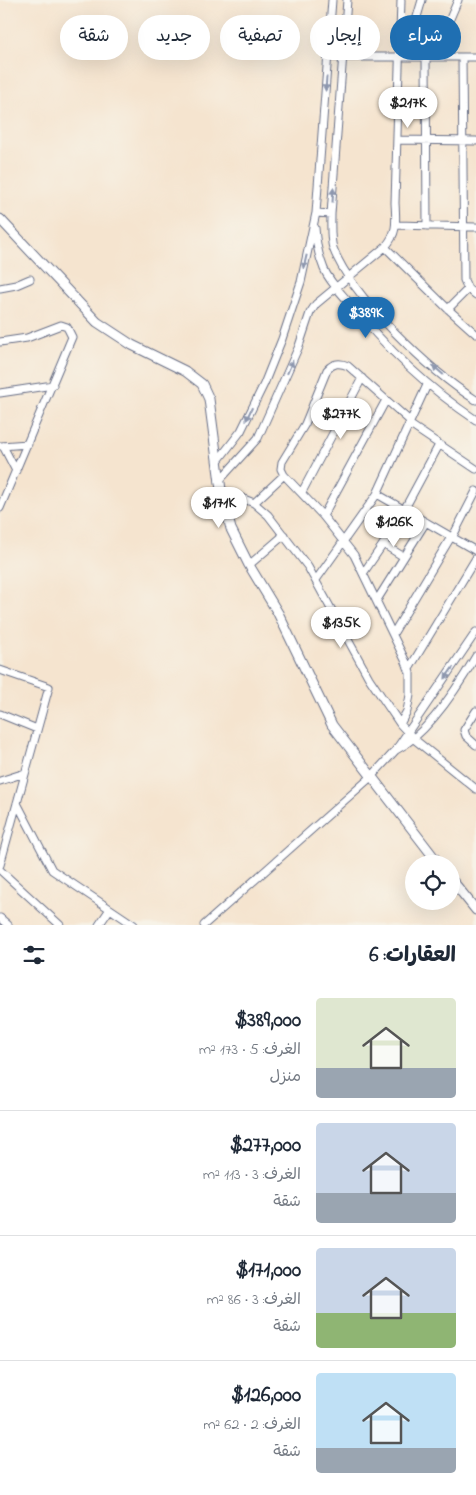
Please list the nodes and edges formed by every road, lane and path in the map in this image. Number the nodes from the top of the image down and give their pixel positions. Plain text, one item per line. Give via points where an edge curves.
1 (332, 0) edge
2 (348, 0) edge
3 (402, 0) edge
4 (422, 0) edge
5 (458, 0) edge
6 (331, 15) edge
7 (347, 15) edge
8 (401, 15) edge
9 (417, 15) edge
10 (452, 15) edge
11 (462, 57) joint
12 (476, 57) edge
13 (328, 60) edge
14 (343, 60) edge
15 (398, 60) edge
16 (426, 60) edge
17 (397, 140) junction
18 (427, 140) junction
19 (462, 141) junction
20 (476, 141) edge
21 (331, 214) junction
22 (315, 217) junction
23 (0, 219) edge
24 (396, 225) junction
25 (427, 226) junction
26 (462, 226) junction
27 (476, 227) edge
28 (385, 247) junction
29 (30, 278) dead end
30 (350, 278) junction
31 (0, 288) edge
32 (337, 288) junction
33 (468, 289) junction
34 (476, 295) edge
35 (448, 309) junction
36 (476, 334) edge
37 (0, 342) edge
38 (362, 378) junction
39 (53, 385) junction
40 (427, 385) junction
41 (0, 393) edge
42 (386, 400) junction
43 (476, 400) edge
44 (476, 420) edge
45 (410, 422) junction
46 (28, 444) junction
47 (440, 445) junction
48 (1, 446) edge
49 (216, 464) junction
50 (476, 469) edge
51 (16, 471) junction
52 (284, 475) junction
53 (220, 486) junction
54 (4, 491) edge
55 (476, 491) edge
56 (302, 492) junction
57 (377, 494) junction
58 (254, 503) junction
59 (0, 508) edge
60 (405, 510) junction
61 (324, 516) junction
62 (426, 522) junction
63 (284, 535) junction
64 (452, 537) junction
65 (345, 542) junction
66 (383, 544) junction
67 (476, 551) edge
68 (404, 557) junction
69 (476, 558) edge
70 (249, 566) junction
71 (364, 572) junction
72 (316, 580) junction
73 (377, 600) junction
74 (476, 632) edge
75 (393, 634) junction
76 (462, 654) junction
77 (475, 659) edge
78 (409, 669) junction
79 (0, 670) edge
80 (476, 711) edge
81 (0, 714) edge
82 (400, 724) junction
83 (37, 729) junction
84 (407, 733) junction
85 (414, 739) junction
86 (476, 745) edge
87 (394, 751) junction
88 (25, 773) junction
89 (371, 777) junction
90 (0, 781) edge
91 (476, 789) edge
92 (17, 803) junction
93 (432, 855) edge
94 (0, 865) edge
95 (0, 870) edge
96 (460, 890) edge
97 (110, 909) junction
98 (476, 910) edge
99 (0, 918) edge
100 (8, 925) edge
101 (60, 925) edge
102 (99, 925) edge
103 (134, 925) edge
104 (204, 925) edge

1 - 6 street
2 - 7 street
3 - 8 street
4 - 9 street
5 - 10 street
11 - 12 street
11 - 19 street
13 -> 22 street
21 -> 14 street
15 - 17 street
16 - 18 street
17 - 18 street
17 - 24 street
18 - 19 street
18 - 25 street
19 - 20 street
19 - 26 street
21 - 22 street
21 - 30 street via 333,247
22 - 32 street via 319,252 325,270
22 -> 49 street via 301,282 282,339 241,432
23 - 49 street via 97,322 202,384 209,399
24 - 25 street
24 - 28 street via 392,239
25 - 26 street
26 - 27 street
26 - 33 street via 464,280
28 - 30 street
28 - 35 street
29 - 31 street
30 - 32 street
43 -> 30 street via 438,372 364,297
32 - 40 street via 392,351
53 -> 32 street via 258,438 310,313
33 - 34 street
33 - 35 street
35 - 36 street
37 - 39 street via 27,338 57,325 67,327 71,342
38 - 42 street
38 - 52 street via 343,364 333,364 327,370 305,424 282,462
38 - 56 street
39 - 41 street
39 - 46 street
40 - 44 street
40 - 45 street
42 - 45 street
42 - 61 street
45 - 47 street
45 - 57 street
46 - 48 street
46 - 51 street
47 - 50 street
47 - 60 street
48 - 51 street
49 - 53 street
51 - 54 street
52 - 56 street
52 - 58 street
53 - 58 street
53 - 70 street via 231,529
54 - 59 street
55 - 64 street
56 - 61 street
57 - 60 street
57 - 65 street
58 - 63 street
60 - 62 street
60 - 66 street
61 - 65 street
62 - 64 street
62 - 68 street
63 - 70 street
63 - 72 street
64 - 67 street
64 - 75 street
65 - 71 street
65 - 72 street
66 - 68 street
66 - 71 street
68 - 73 street
69 - 78 street
70 - 89 street via 278,614 332,725
71 - 73 street
72 - 82 street via 369,678
73 - 75 street
74 - 76 street
75 - 78 street
76 - 77 street
76 -> 84 street
77 - 85 street via 432,720
78 - 82 street via 410,695
79 - 83 street via 48,688
80 - 86 street via 464,730
81 - 83 street
82 - 84 street
83 - 88 street
84 - 85 street
84 - 87 street
85 - 87 street
85 - 91 street
87 - 89 street
88 - 90 street
88 - 92 street
89 - 93 street
89 - 104 street
92 - 94 street
92 - 97 street via 52,870
95 - 101 street
96 - 98 street
97 - 102 street
97 - 103 street
99 - 100 street

